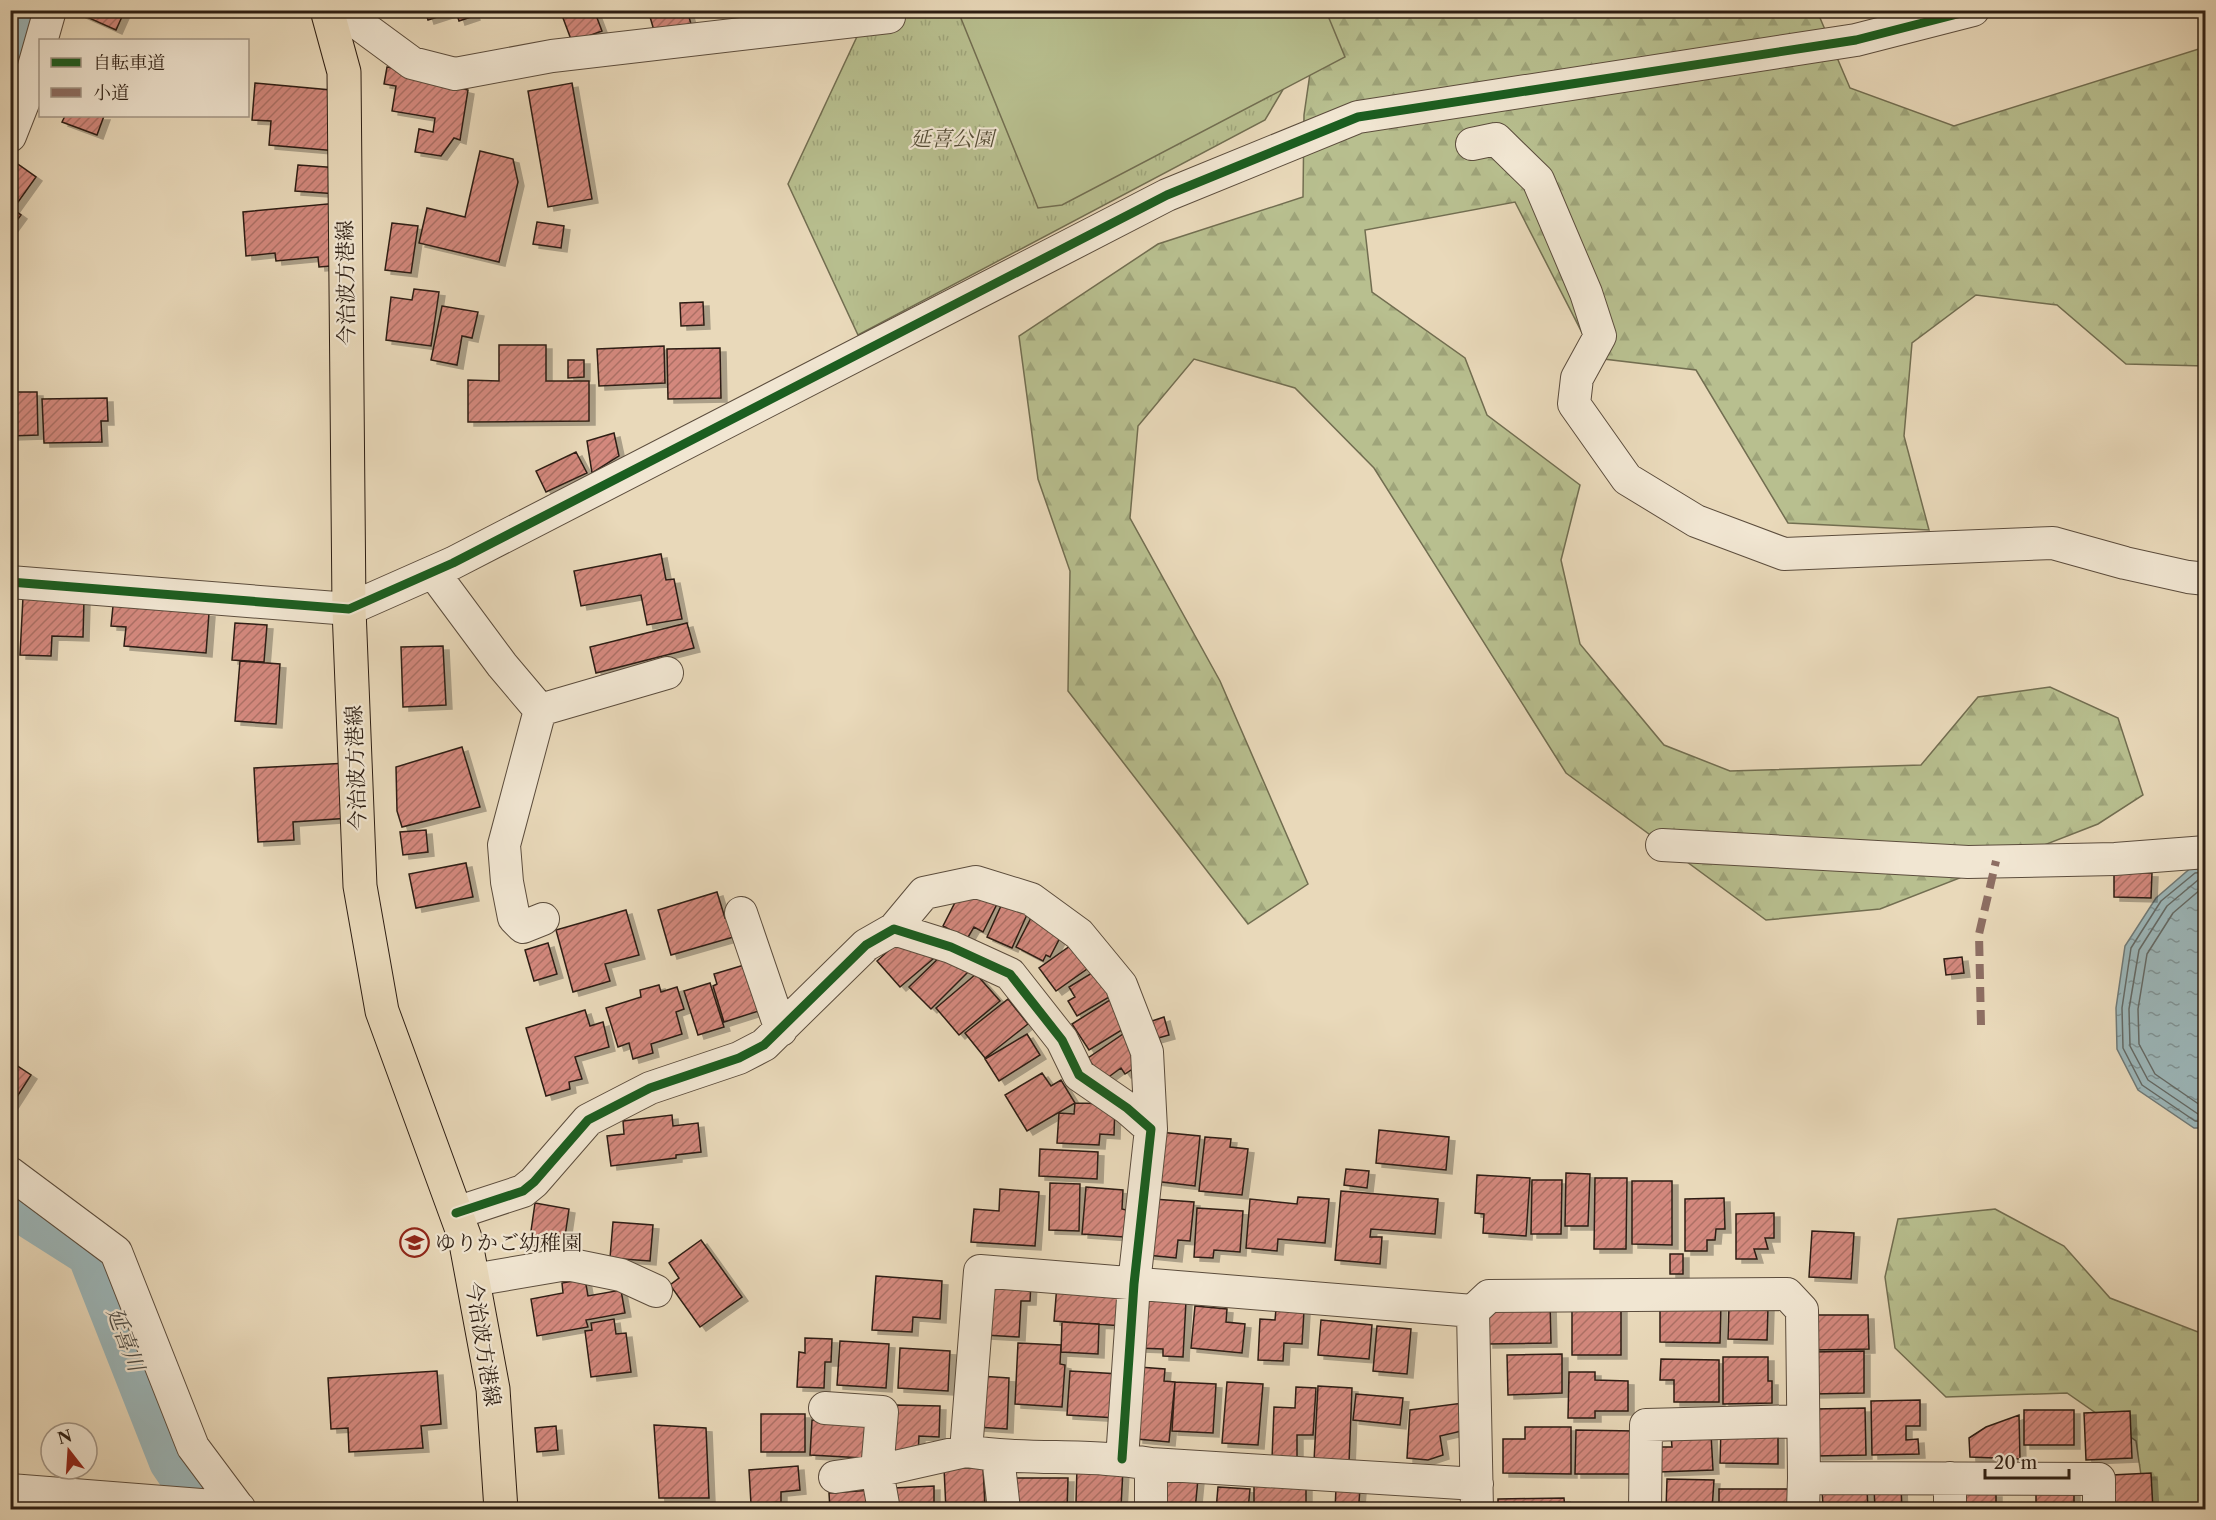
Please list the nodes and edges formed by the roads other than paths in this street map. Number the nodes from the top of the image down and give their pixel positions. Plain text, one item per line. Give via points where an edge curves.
1 (50, 10) edge
2 (327, 10) edge
3 (340, 10) edge
4 (1973, 10) edge
5 (890, 17) dead end
6 (42, 39) edge
7 (39, 49) edge
8 (10, 136) edge
9 (1472, 144) dead end
10 (433, 572) junction
11 (2205, 579) edge
12 (10, 582) edge
13 (349, 609) junction
14 (667, 673) dead end
15 (540, 710) junction
16 (1662, 845) dead end
17 (2205, 852) edge
18 (741, 913) dead end
19 (543, 919) dead end
20 (894, 929) junction
21 (781, 1030) junction
22 (1151, 1129) junction
23 (10, 1173) edge
24 (456, 1213) junction
25 (473, 1280) junction
26 (1134, 1284) junction
27 (656, 1291) dead end
28 (1473, 1311) junction
29 (825, 1408) dead end
30 (1803, 1421) junction
31 (966, 1451) junction
32 (998, 1456) junction
33 (1136, 1461) junction
34 (877, 1471) junction
35 (836, 1478) dead end
36 (1804, 1478) junction
37 (1950, 1478) junction
38 (10, 1490) edge
39 (1478, 1497) edge
40 (240, 1509) edge
41 (501, 1509) edge
42 (884, 1509) edge
43 (1004, 1509) edge
44 (1151, 1509) edge
45 (1645, 1509) edge
46 (1803, 1509) edge
47 (1950, 1509) edge
48 (2099, 1509) edge

1 - 6 street
2 - 13 main road, 今治波方港線 via 344,72
3 - 5 street via 412,63 455,74 552,56
4 - 10 street via 1856,40 1358,117 1167,195
7 - 8 street
9 - 11 street via 1496,139 1538,180 1586,293 1600,336 1577,378 1574,404 1627,479 1696,521 1784,554 2053,543
10 - 13 street
10 - 15 street
12 - 13 street
13 - 24 main road, 今治波方港線 via 360,886 382,1011
14 - 15 street
15 - 19 street via 504,845 514,918 523,927
16 - 17 street via 1968,862
18 - 21 street
20 - 21 street via 866,945
20 - 22 street via 951,947 1010,974 1062,1040 1079,1075 1127,1107
20 - 22 street via 924,893 976,882 1031,899 1079,934 1121,985 1147,1052
21 - 24 street via 764,1045 739,1058 650,1088 588,1120 523,1191
22 - 26 street
23 - 40 street via 116,1252 193,1447
24 - 25 main road, 今治波方港線
25 - 27 street via 567,1264 621,1275
25 - 41 main road, 今治波方港線 via 493,1389
26 - 28 street
26 - 31 street via 980,1271
26 - 33 street
28 - 30 street via 1489,1296 1787,1294 1802,1310
28 - 39 street
29 - 34 street via 882,1412
30 - 36 street
30 - 45 street via 1647,1425
31 - 32 street
31 - 34 street
32 - 33 street
32 - 43 street
33 - 39 street
33 - 44 street
34 - 35 street
34 - 42 street
36 - 37 street
36 - 46 street
37 - 47 street
37 - 48 street via 2099,1479
38 - 40 street

